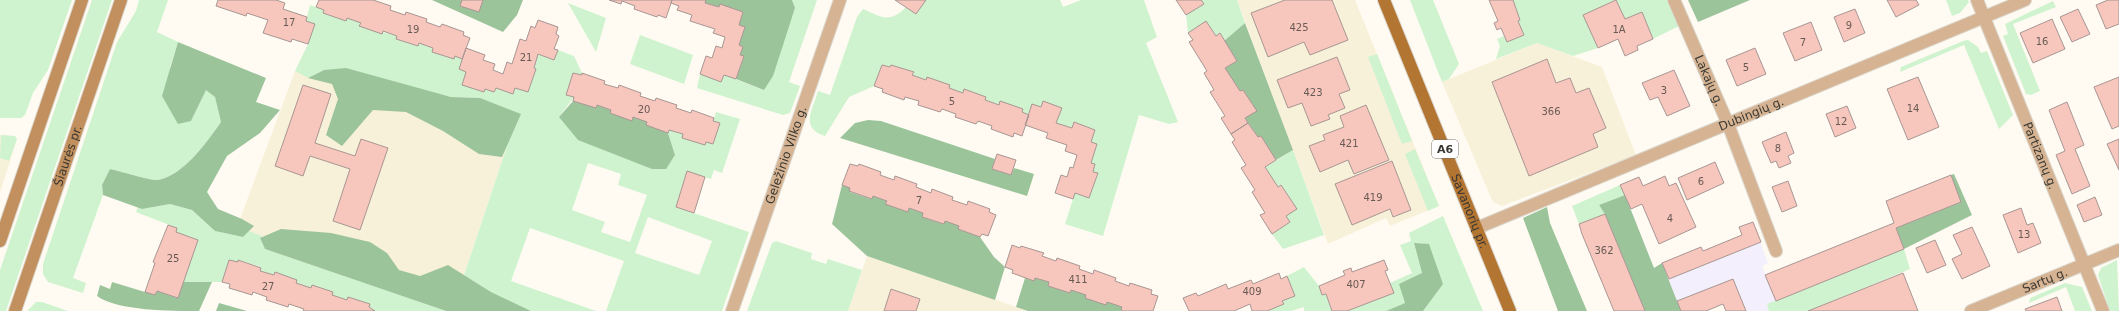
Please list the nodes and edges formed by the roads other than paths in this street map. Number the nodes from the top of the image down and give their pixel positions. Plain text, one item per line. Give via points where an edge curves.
1 (82, 0) edge
2 (121, 0) edge
3 (840, 0) edge
4 (1384, 0) edge
5 (1674, 0) edge
6 (1977, 0) edge
7 (2025, 0) edge
8 (1985, 17) junction
9 (1728, 124) junction
10 (1477, 228) junction
11 (0, 241) edge
12 (2119, 250) edge
13 (1776, 251) dead end
14 (2084, 265) junction
15 (15, 311) edge
16 (732, 311) edge
17 (1510, 311) edge
18 (1971, 311) edge
19 (2103, 311) edge

1 - 11 main road
2 - 15 main road, Šiaurės pr.
3 - 16 street, Geležinio Vilko g.
4 - 10 main road, Savanorių pr. / A6
5 - 9 street, Lakajų g.
6 - 8 street, Partizanų g.
7 - 8 street, Dubingių g.
8 - 9 street, Dubingių g.
8 - 14 street, Partizanų g.
9 - 10 street, Dubingių g.
9 - 13 street, Lakajų g.
10 - 17 main road, Savanorių pr. / A6
12 - 14 street, Sartų g.
14 - 18 street, Sartų g.
14 - 19 street, Partizanų g.

